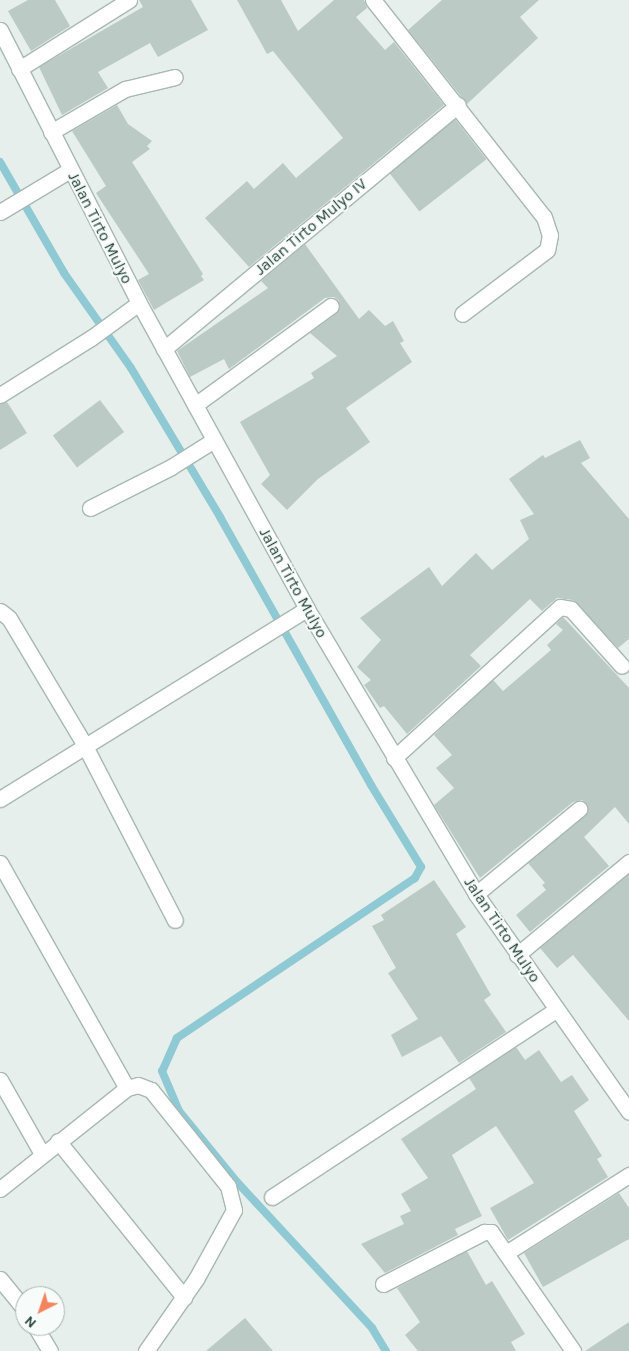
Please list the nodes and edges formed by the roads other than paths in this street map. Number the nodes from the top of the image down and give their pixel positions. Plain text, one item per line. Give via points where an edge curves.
1 (129, 0) edge
2 (373, 0) edge
3 (0, 30) edge
4 (19, 69) junction
5 (175, 77) dead end
6 (458, 105) junction
7 (51, 132) junction
8 (70, 170) junction
9 (0, 212) edge
10 (139, 303) junction
11 (331, 306) dead end
12 (462, 314) dead end
13 (164, 349) junction
14 (0, 395) edge
15 (195, 405) junction
16 (214, 440) junction
17 (90, 508) dead end
18 (307, 609) junction
19 (0, 611) edge
20 (622, 666) dead end
21 (84, 744) junction
22 (394, 758) junction
23 (0, 799) edge
24 (579, 809) dead end
25 (629, 862) edge
26 (0, 863) edge
27 (476, 894) junction
28 (176, 920) dead end
29 (516, 955) junction
30 (556, 1010) junction
31 (0, 1080) edge
32 (127, 1088) junction
33 (629, 1112) edge
34 (58, 1141) junction
35 (42, 1154) junction
36 (629, 1175) edge
37 (0, 1189) edge
38 (272, 1197) dead end
39 (506, 1252) junction
40 (0, 1279) edge
41 (383, 1284) dead end
42 (184, 1297) junction
43 (15, 1298) edge
44 (41, 1336) edge
45 (154, 1349) edge
46 (50, 1351) edge
47 (573, 1351) edge

1 - 4 street
2 - 6 street
3 - 4 street, Jalan Tirto Mulyo
4 - 7 street, Jalan Tirto Mulyo
5 - 7 street via 125,89
6 - 12 street via 544,217 550,235 546,250
6 - 13 street, Jalan Tirto Mulyo IV
7 - 8 street, Jalan Tirto Mulyo
8 - 9 street
8 - 10 street, Jalan Tirto Mulyo
10 - 13 street, Jalan Tirto Mulyo
10 - 14 street via 91,338
11 - 15 street
13 - 15 street, Jalan Tirto Mulyo
15 - 16 street, Jalan Tirto Mulyo
16 - 17 street
16 - 18 street, Jalan Tirto Mulyo
18 - 21 street
18 - 22 street, Jalan Tirto Mulyo
19 - 21 street via 9,618
20 - 22 street via 571,608 560,607
21 - 23 street
21 - 28 street
22 - 27 street, Jalan Tirto Mulyo
24 - 27 street
25 - 29 street
26 - 32 street
27 - 29 street, Jalan Tirto Mulyo
29 - 30 street, Jalan Tirto Mulyo
30 - 33 street, Jalan Tirto Mulyo
30 - 38 street
31 - 35 street
32 - 34 street
32 - 42 street via 138,1085 151,1090 232,1194 234,1210 229,1224
34 - 35 street
34 - 42 street
35 - 37 street
36 - 39 street
39 - 41 street via 491,1232 484,1232
39 - 47 street
40 - 43 street
42 - 45 street
44 - 46 street

